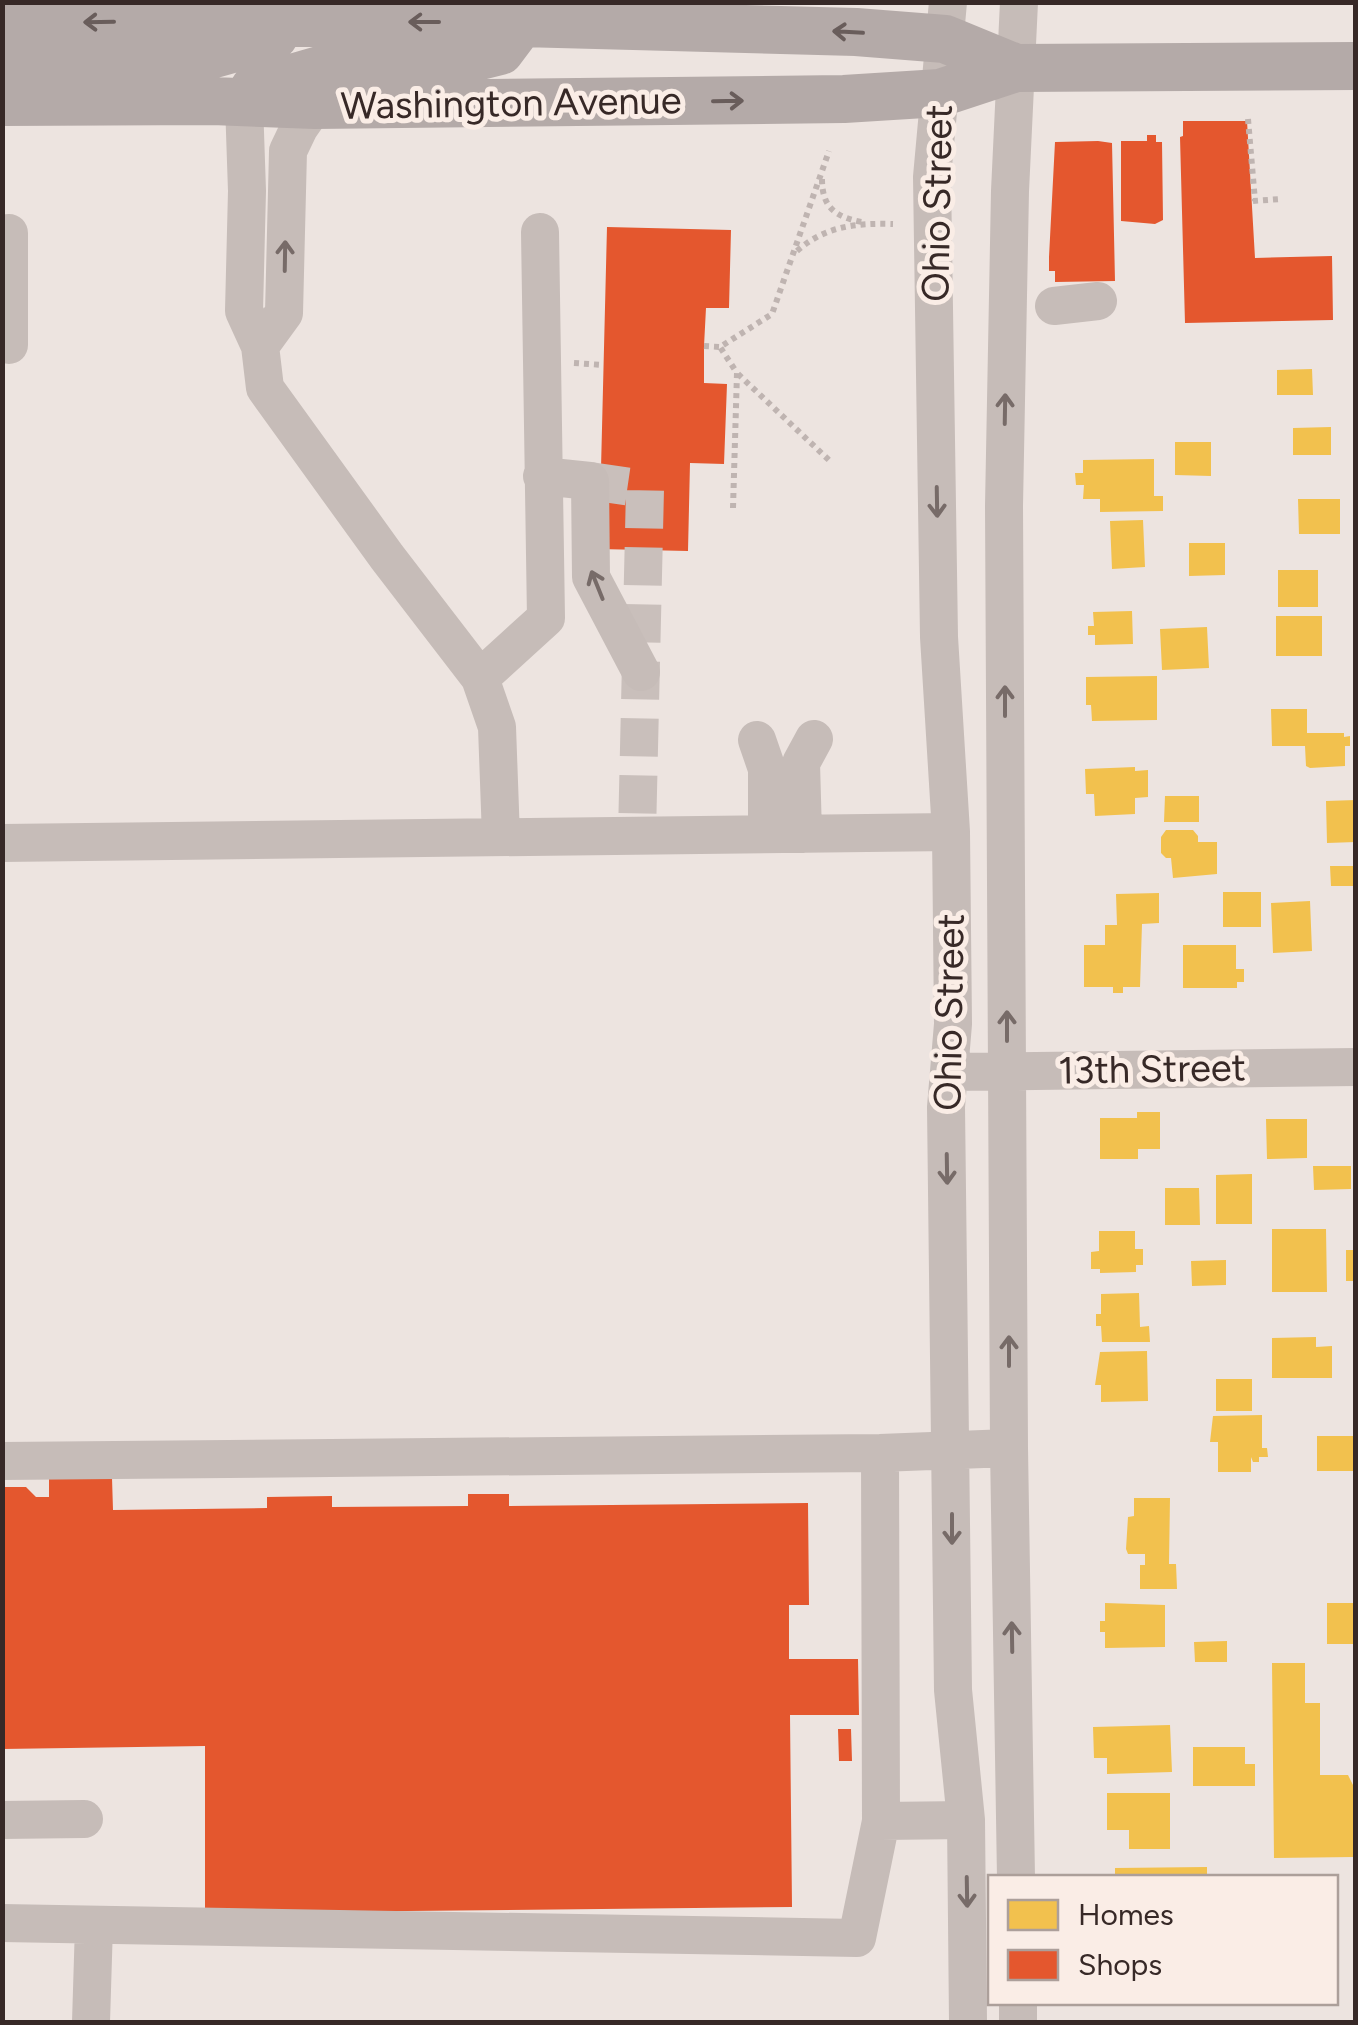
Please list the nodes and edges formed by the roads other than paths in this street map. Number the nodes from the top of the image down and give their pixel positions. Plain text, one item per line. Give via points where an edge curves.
1 (1019, 2) edge
2 (279, 13) edge
3 (522, 13) edge
4 (715, 15) edge
5 (946, 21) edge
6 (2, 22) edge
7 (1356, 66) edge
8 (2, 68) edge
9 (1016, 68) junction
10 (940, 93) junction
11 (2, 102) edge
12 (229, 102) junction
13 (315, 105) junction
14 (540, 232) dead end
15 (8, 233) dead end
16 (1098, 301) dead end
17 (1054, 306) dead end
18 (6, 333) edge
19 (260, 346) junction
20 (542, 476) junction
21 (641, 672) dead end
22 (480, 678) junction
23 (951, 832) junction
24 (785, 834) junction
25 (501, 837) junction
26 (2, 843) edge
27 (1356, 1067) edge
28 (1006, 1071) junction
29 (949, 1072) junction
30 (1009, 1448) junction
31 (952, 1451) junction
32 (880, 1453) junction
33 (2, 1461) edge
34 (84, 1819) dead end
35 (2, 1820) edge
36 (966, 1820) junction
37 (880, 1822) junction
38 (1016, 1875) edge
39 (2, 1923) edge
40 (94, 1925) junction
41 (92, 2022) edge
42 (968, 2022) edge

1 - 9 street, Ohio Street
3 -> 2 main road, Washington Avenue
2 -> 6 main road, Washington Avenue
2 - 8 main road via 222,52 138,68
3 - 4 main road, Washington Avenue
3 - 12 main road via 500,51 472,58 361,58
5 -> 4 main road, Washington Avenue via 856,32
5 - 9 main road, Washington Avenue
5 - 10 street, Ohio Street
7 - 9 main road, Washington Avenue
9 - 10 main road, Washington Avenue
28 -> 9 street, Ohio Street via 1004,439
13 -> 10 main road, Washington Avenue via 844,100
10 -> 23 street, Ohio Street via 932,177 939,637
11 - 12 main road, Washington Avenue
12 - 13 main road, Washington Avenue
12 - 19 street via 247,191 244,311
19 -> 13 street via 284,313 288,152
14 - 20 street
15 - 18 street
16 - 17 street
19 - 22 street via 265,388
21 -> 20 street via 591,577 590,481
20 - 22 street via 546,618
22 - 25 street via 496,728
23 - 24 street
23 - 29 street, Ohio Street
24 - 24 street via 757,740 772,750 795,750 814,739 801,763
24 - 25 street
25 - 26 street
27 - 28 street, 13th Street
28 - 29 street, 13th Street
30 -> 28 street, Ohio Street
29 -> 31 street, Ohio Street
30 - 31 street
38 -> 30 street, Ohio Street
31 - 32 street
31 -> 36 street, Ohio Street via 954,1690
32 - 33 street
32 - 37 street
34 - 35 street
36 - 37 street
36 -> 42 street, Ohio Street
37 - 40 street via 857,1938
39 - 40 street
40 - 41 street

